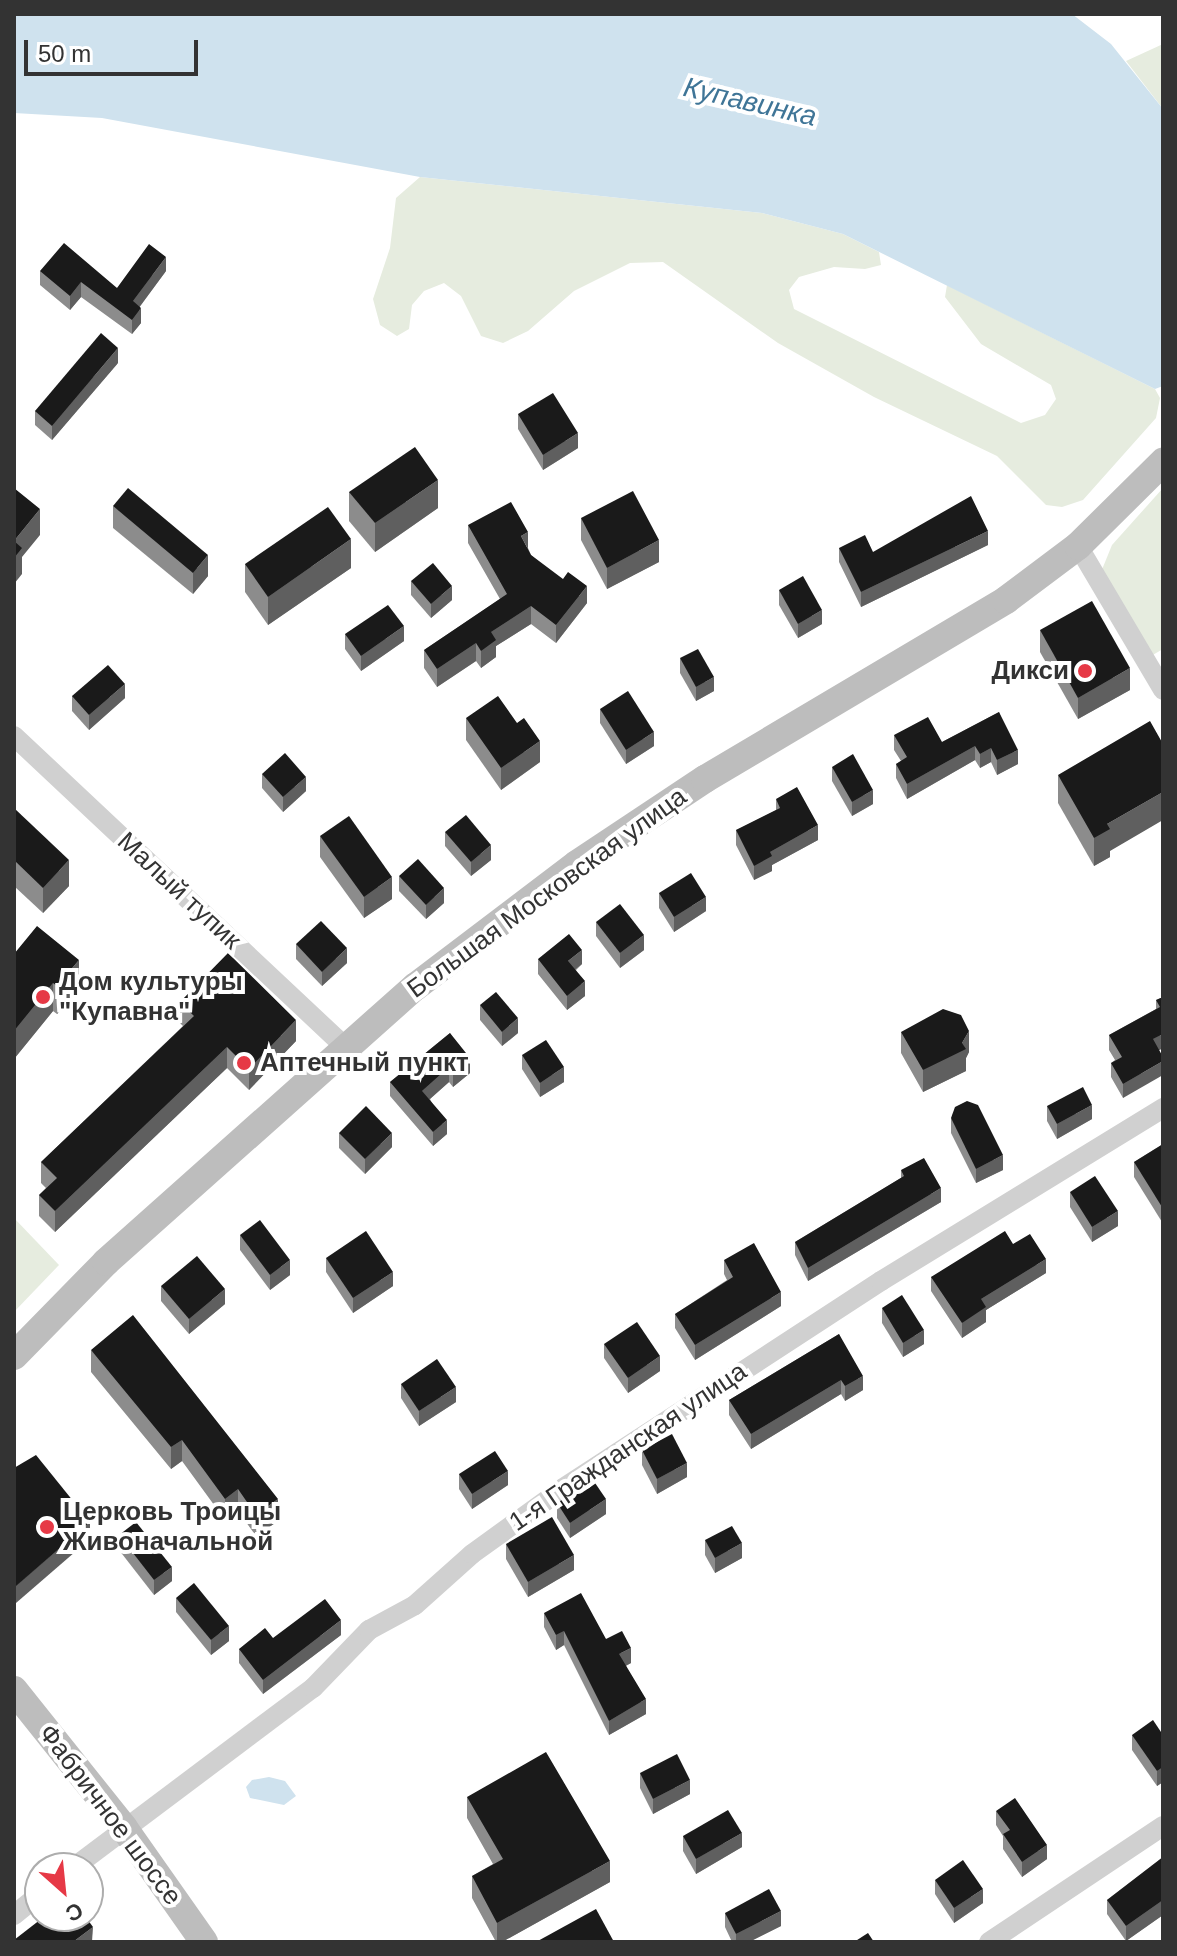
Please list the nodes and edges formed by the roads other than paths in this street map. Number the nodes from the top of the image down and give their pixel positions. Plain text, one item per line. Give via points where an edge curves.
1 (1163, 462) edge
2 (1078, 546) junction
3 (1163, 690) edge
4 (14, 736) edge
5 (344, 1046) junction
6 (1163, 1108) edge
7 (14, 1356) edge
8 (14, 1690) edge
9 (1163, 1826) edge
10 (124, 1828) junction
11 (93, 1852) edge
12 (204, 1942) edge
13 (989, 1942) edge

1 - 2 main road, Большая Московская улица
2 - 3 street
2 - 5 main road, Большая Московская улица via 1006,600 705,779 577,864
4 - 5 street, Малый тупик
5 - 7 main road, Большая Московская улица via 97,1271
6 - 10 street, 1-я Гражданская улица via 627,1444 472,1554 415,1605 369,1630 313,1688
8 - 10 main road, Фабричное шоссе
9 - 13 street
10 - 11 street, 1-я Гражданская улица
10 - 12 main road, Фабричное шоссе

